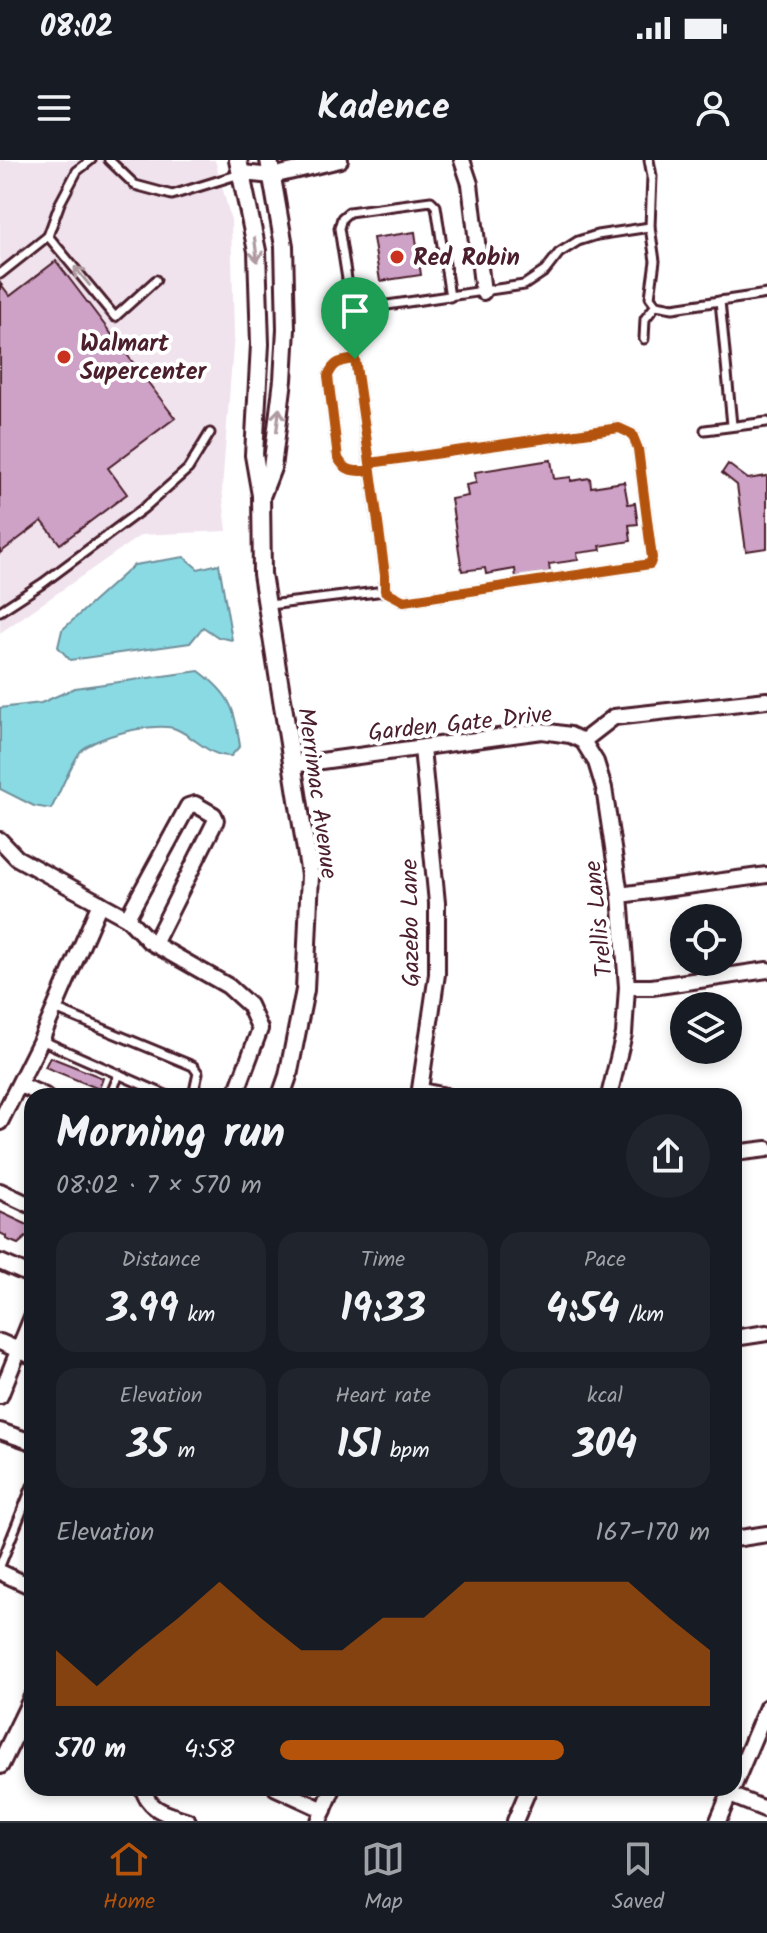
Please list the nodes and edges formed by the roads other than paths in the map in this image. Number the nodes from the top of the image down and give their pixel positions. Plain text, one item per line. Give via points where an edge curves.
1 (91, 160) edge
2 (109, 160) edge
3 (262, 160) edge
4 (340, 160) edge
5 (462, 160) edge
6 (649, 160) edge
7 (240, 167) edge
8 (270, 168) edge
9 (650, 227) junction
10 (48, 236) junction
11 (0, 274) edge
12 (156, 280) dead end
13 (483, 292) junction
14 (767, 294) edge
15 (450, 297) junction
16 (720, 301) junction
17 (656, 305) junction
18 (360, 309) junction
19 (644, 339) dead end
20 (355, 359) junction
21 (767, 422) edge
22 (732, 425) junction
23 (705, 430) dead end
24 (210, 433) dead end
25 (371, 467) junction
26 (261, 495) junction
27 (385, 591) junction
28 (266, 606) junction
29 (0, 611) edge
30 (767, 700) edge
31 (583, 741) junction
32 (422, 748) junction
33 (292, 765) junction
34 (0, 840) edge
35 (767, 875) edge
36 (620, 895) junction
37 (100, 903) junction
38 (127, 918) junction
39 (154, 944) junction
40 (767, 970) edge
41 (627, 987) junction
42 (55, 1009) junction
43 (41, 1040) junction
44 (119, 1074) junction
45 (20, 1085) junction
46 (27, 1088) edge
47 (113, 1088) edge
48 (150, 1088) edge
49 (195, 1088) edge
50 (238, 1088) edge
51 (284, 1088) edge
52 (421, 1088) edge
53 (611, 1088) edge
54 (0, 1122) edge
55 (767, 1149) edge
56 (742, 1152) edge
57 (0, 1191) edge
58 (24, 1202) edge
59 (0, 1262) edge
60 (24, 1272) edge
61 (767, 1333) edge
62 (742, 1337) edge
63 (0, 1342) edge
64 (24, 1353) edge
65 (24, 1355) edge
66 (0, 1396) edge
67 (0, 1431) edge
68 (24, 1439) edge
69 (24, 1507) edge
70 (767, 1534) edge
71 (742, 1538) edge
72 (0, 1569) edge
73 (24, 1582) edge
74 (767, 1707) edge
75 (24, 1716) edge
76 (762, 1732) edge
77 (0, 1765) edge
78 (742, 1770) edge
79 (742, 1795) edge
80 (145, 1796) edge
81 (289, 1796) edge
82 (329, 1796) edge
83 (526, 1796) edge
84 (729, 1796) edge
85 (767, 1810) edge
86 (321, 1815) edge
87 (188, 1821) edge
88 (515, 1821) edge
89 (718, 1821) edge

1 - 10 lane via 77,171
2 - 7 lane via 135,185 172,195
3 - 7 street
4 - 8 street
5 - 13 street via 470,184
6 - 9 lane
7 - 8 street
7 -> 26 street, Merrimac Avenue via 257,251 260,344 254,455
26 -> 8 street, Merrimac Avenue via 272,468 286,329 284,246
9 - 13 lane via 578,241 524,285
9 - 17 lane via 655,261 650,297
10 - 11 lane
12 -> 10 lane via 115,317
13 - 15 lane
14 - 16 lane
15 - 18 lane
15 - 18 lane via 431,201 349,212 342,218 349,292
16 - 17 lane via 673,308
16 - 22 lane
17 - 19 lane via 645,319
18 - 20 lane via 351,330
20 - 25 lane
20 - 25 lane via 337,362 328,376 338,458 352,471
21 - 22 lane
22 - 23 lane
24 - 29 lane via 188,469 144,508
25 - 27 lane
25 - 27 lane via 619,428 632,434 638,449 652,558 650,564 404,601
26 - 28 street, Merrimac Avenue
27 - 28 lane
28 - 33 street, Merrimac Avenue
30 - 31 street, Garden Gate Drive via 614,717
31 - 32 street, Garden Gate Drive via 542,731
31 - 36 street, Trellis Lane via 604,788
32 - 33 street, Garden Gate Drive
32 - 52 street, Gazebo Lane via 437,903 437,974
33 - 51 street, Merrimac Avenue via 310,875 305,990
34 - 37 street via 17,858
35 - 36 street
36 - 41 street, Trellis Lane
37 - 38 street
37 - 42 street
38 - 39 street
38 - 39 street via 188,806 195,804 214,815
39 - 50 street via 228,986 249,1005 260,1029
40 - 41 street
41 - 53 street, Trellis Lane via 624,1034
42 - 43 street
42 - 49 lane via 193,1066 198,1073
43 - 44 lane
43 - 45 street
44 - 47 lane
44 - 48 lane
45 - 46 street
45 - 54 street
55 - 56 street
57 - 58 street
59 - 60 street
61 - 62 street
63 - 64 street
65 - 66 street
67 - 68 street
69 - 72 lane
70 - 71 street
72 - 73 street
74 - 76 street
75 - 77 street
76 - 78 street
79 - 85 street
80 - 87 street via 156,1808
81 - 86 street
82 - 86 street
83 - 88 street
84 - 89 street

